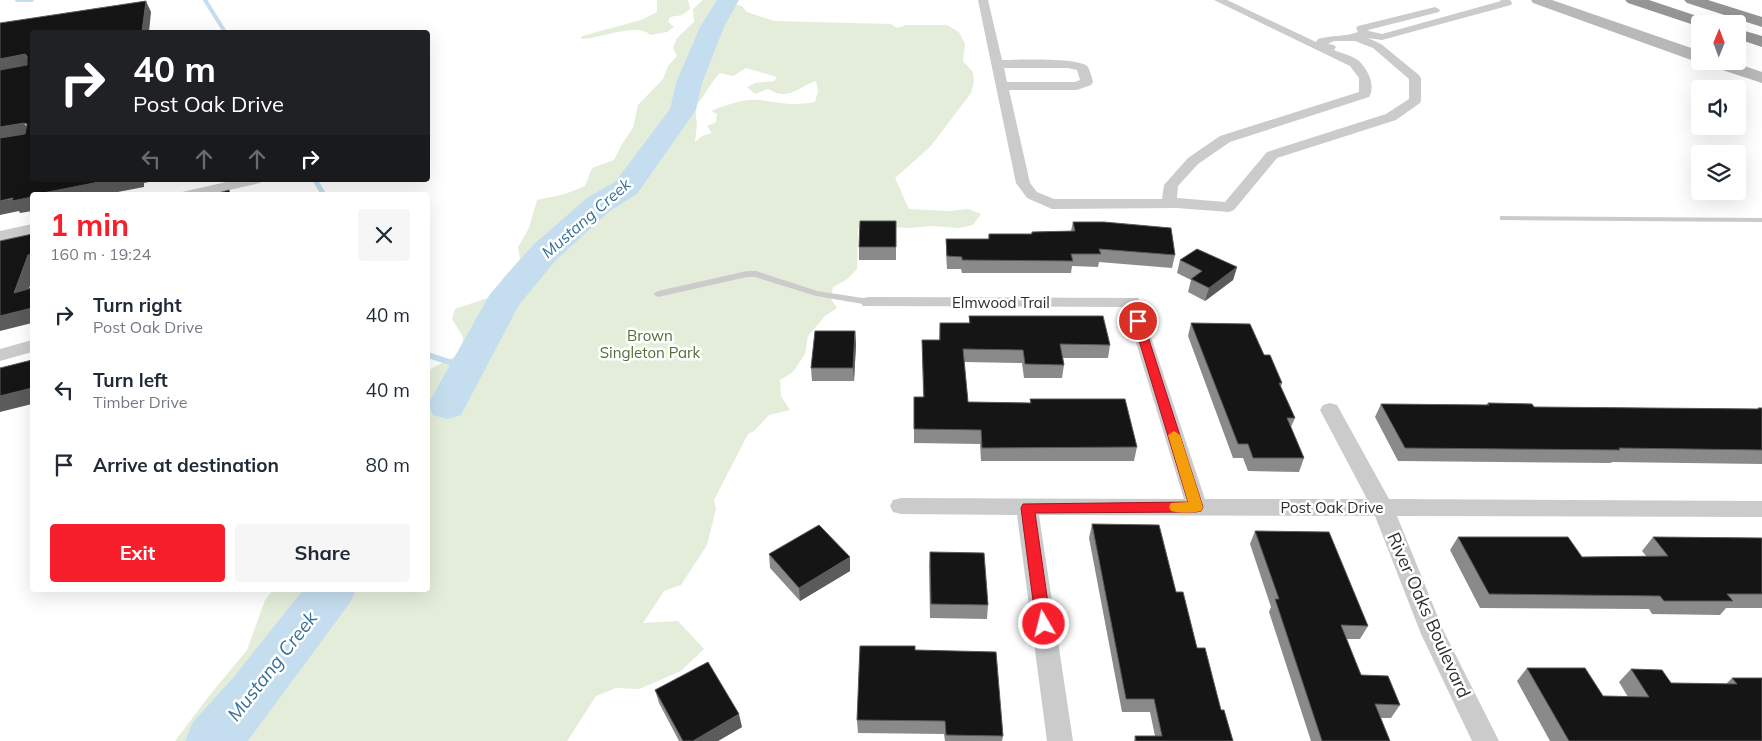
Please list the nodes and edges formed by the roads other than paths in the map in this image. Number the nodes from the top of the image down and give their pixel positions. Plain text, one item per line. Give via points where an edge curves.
1 (983, 0) edge
2 (1219, 0) edge
3 (1505, 0) edge
4 (1538, 0) edge
5 (1634, 0) edge
6 (1692, 0) edge
7 (1446, 7) dead end
8 (1691, 19) edge
9 (1762, 22) edge
10 (1357, 36) junction
11 (1746, 37) edge
12 (1762, 42) edge
13 (1320, 46) junction
14 (1691, 54) edge
15 (997, 64) junction
16 (1739, 70) edge
17 (1762, 78) edge
18 (1002, 86) junction
19 (246, 182) edge
20 (201, 192) edge
21 (1169, 203) junction
22 (1503, 218) dead end
23 (1762, 220) edge
24 (30, 229) edge
25 (0, 236) edge
26 (658, 294) dead end
27 (869, 302) joint
28 (30, 347) edge
29 (0, 355) edge
30 (1330, 410) dead end
31 (901, 506) dead end
32 (1196, 507) junction
33 (1027, 508) junction
34 (1382, 508) junction
35 (1762, 509) edge
36 (1060, 741) edge
37 (1486, 741) edge

1 - 15 street
2 - 13 street
3 - 10 street via 1507,3 1382,37
4 - 14 main road
5 - 8 highway
6 - 9 highway
7 - 10 street via 1362,28
10 - 13 street via 1348,44
10 - 21 street via 1377,46 1415,78 1415,100 1391,117 1272,155 1229,207
11 - 12 highway
13 - 21 street via 1354,63 1365,78 1365,94 1225,139 1193,160 1171,185
15 - 18 street
15 - 18 street via 1069,64 1082,68 1087,82 1077,86
16 - 17 main road
18 - 21 street via 1023,183 1032,195 1052,204
19 - 20 street
22 - 23 lane
24 - 25 street
26 - 27 lane via 756,274 816,293
27 - 32 street, Elmwood Trail via 1132,302
28 - 29 street
30 - 34 street, River Oaks Boulevard
31 - 33 street, Post Oak Drive
32 - 33 street, Post Oak Drive
32 - 34 street, Post Oak Drive
33 - 36 street
34 - 35 street, Post Oak Drive
34 - 37 street, River Oaks Boulevard via 1433,634

